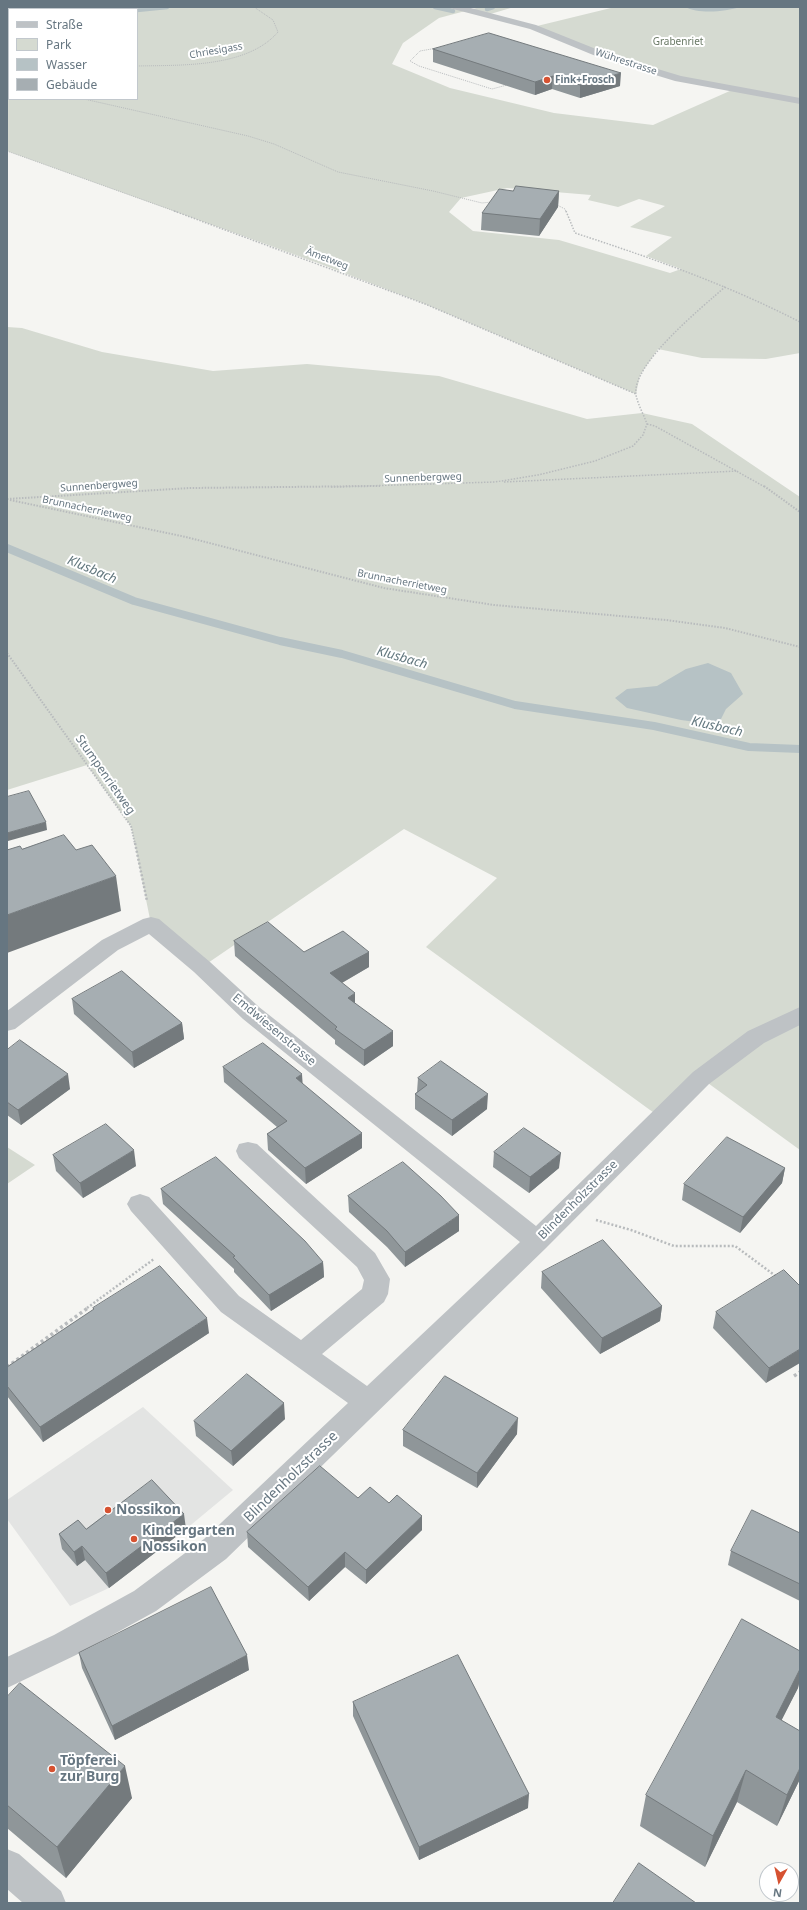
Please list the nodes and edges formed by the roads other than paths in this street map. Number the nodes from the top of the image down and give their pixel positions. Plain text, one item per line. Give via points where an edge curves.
1 (456, 7) edge
2 (800, 101) edge
3 (800, 1014) edge
4 (7, 1023) edge
5 (248, 1151) dead end
6 (140, 1204) dead end
7 (537, 1241) junction
8 (302, 1355) junction
9 (368, 1402) junction
10 (7, 1673) edge
11 (7, 1866) edge
12 (49, 1903) edge

1 - 2 street, Wührestrasse via 533,27 607,57 679,79
3 - 7 street, Blindenholzstrasse via 756,1037 701,1078
4 - 7 street, Emdwiesenstrasse via 110,945 152,924 251,1013
5 - 8 street via 366,1260 377,1279 375,1294
6 - 8 street via 230,1304
7 - 9 street, Blindenholzstrasse
8 - 9 street
9 - 10 street, Blindenholzstrasse via 215,1549 145,1601 65,1645
11 - 12 street

